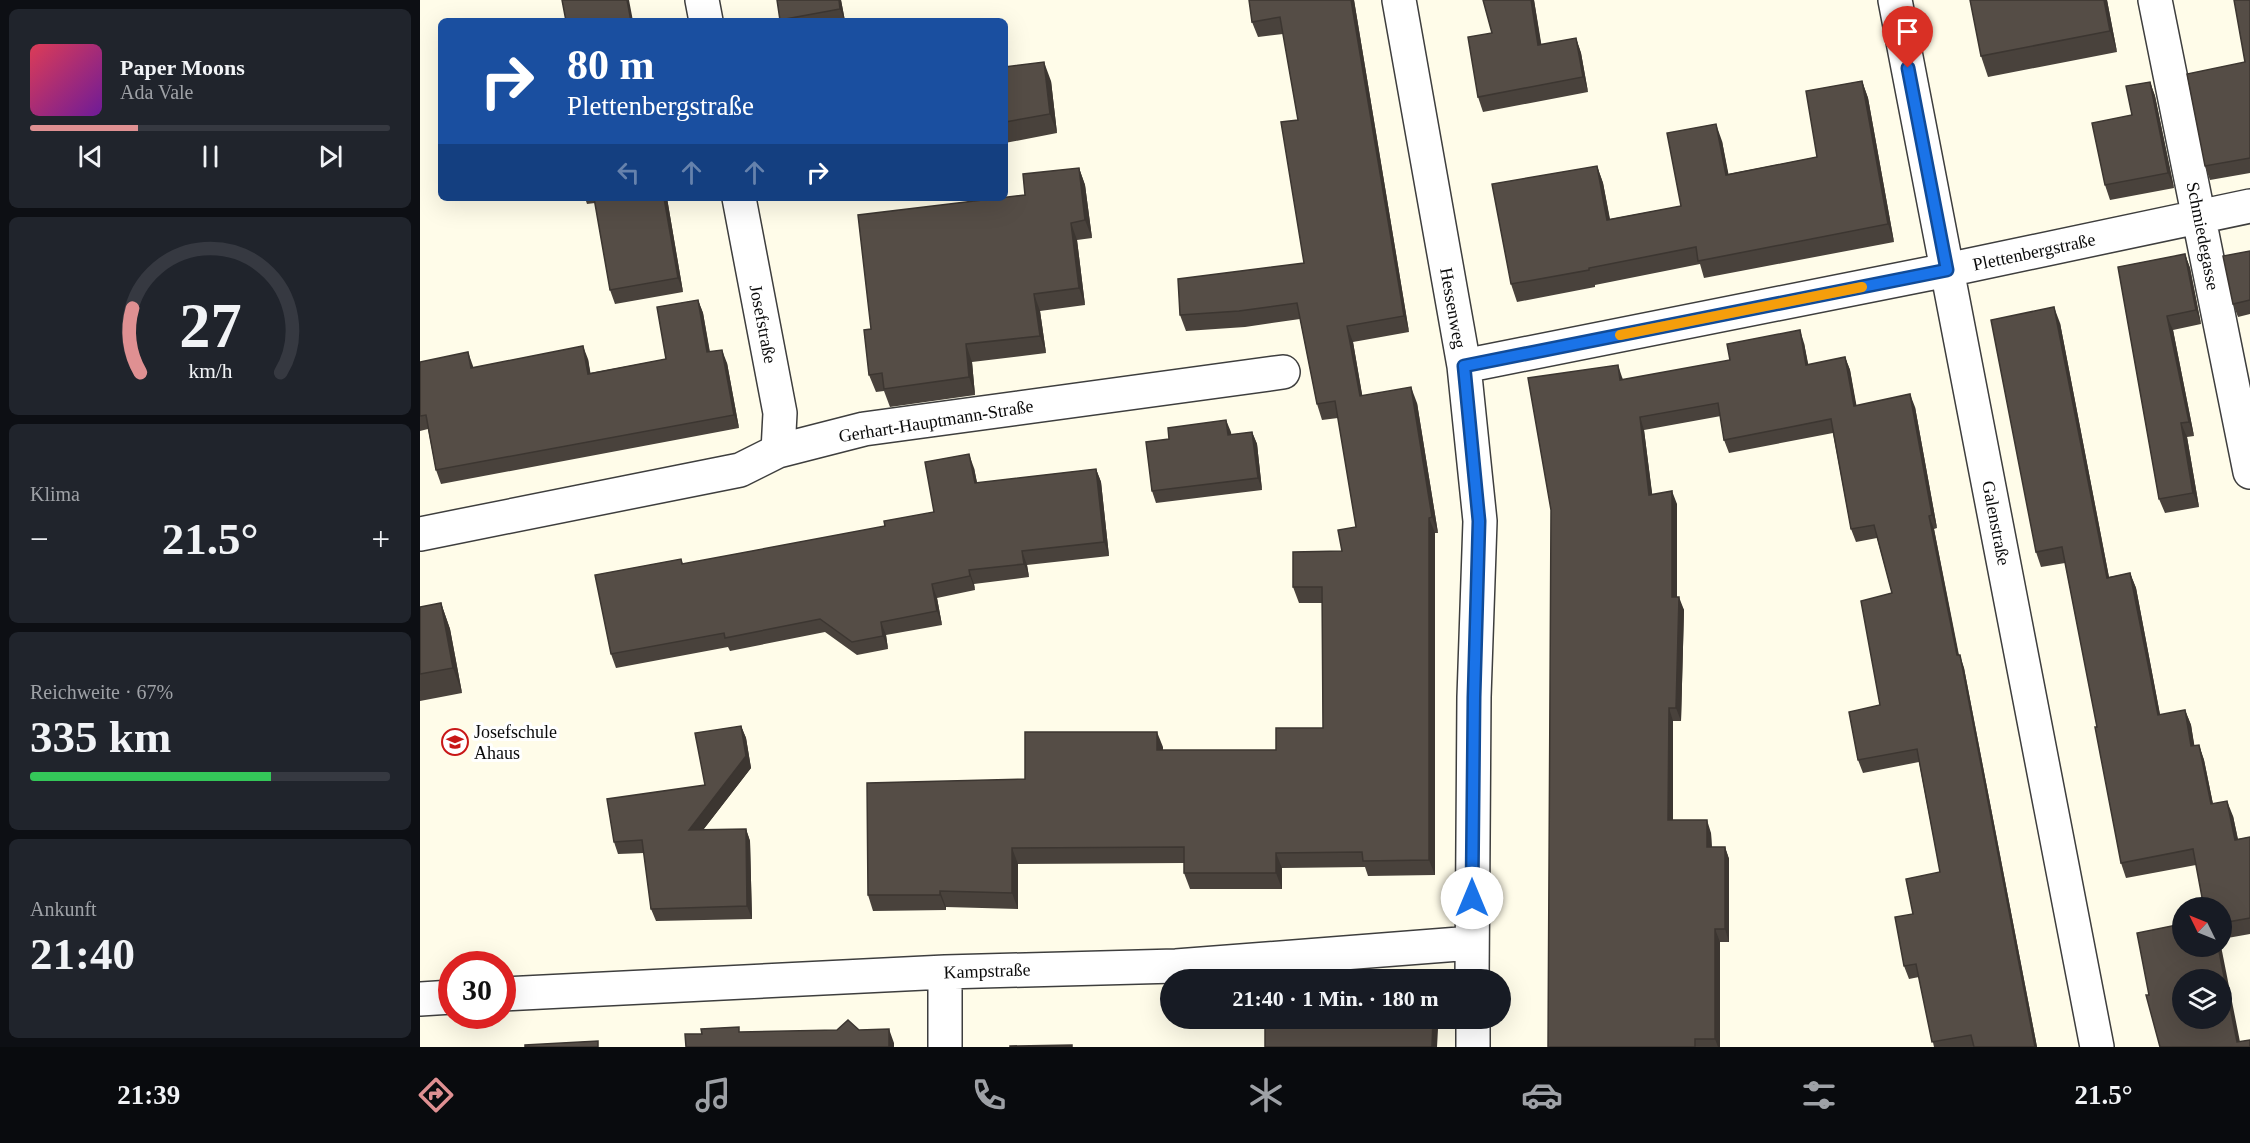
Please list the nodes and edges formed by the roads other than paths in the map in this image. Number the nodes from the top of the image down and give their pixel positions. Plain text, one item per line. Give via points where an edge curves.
1 (702, 0) edge
2 (1399, 0) edge
3 (1895, 0) edge
4 (2155, 0) edge
5 (705, 18) edge
6 (740, 201) edge
7 (2250, 206) edge
8 (2199, 217) junction
9 (1947, 270) junction
10 (1464, 366) junction
11 (1283, 372) dead end
12 (778, 450) junction
13 (2250, 472) edge
14 (420, 534) edge
15 (1472, 943) junction
16 (1472, 969) edge
17 (945, 972) junction
18 (516, 993) edge
19 (438, 998) edge
20 (420, 999) edge
21 (1473, 1029) edge
22 (945, 1047) edge
23 (1473, 1047) edge
24 (2097, 1047) edge

1 - 5 street
2 - 10 street, Hessenweg
3 - 9 street, Galenstraße
4 - 8 street, Schmiedegasse
6 - 12 street, Josefstraße via 780,413
7 - 8 street, Plettenbergstraße
8 - 9 street, Plettenbergstraße
8 - 13 street, Schmiedegasse
9 - 10 street, Plettenbergstraße
9 - 24 street, Galenstraße
10 - 15 street, Hessenweg via 1479,521
11 - 12 street, Gerhart-Hauptmann-Straße via 864,429
12 - 14 street, Gerhart-Hauptmann-Straße via 740,470
15 - 16 street, Hessenweg
15 - 17 street, Kampstraße via 1176,966
17 - 18 street, Kampstraße
17 - 22 street
19 - 20 street
21 - 23 street

